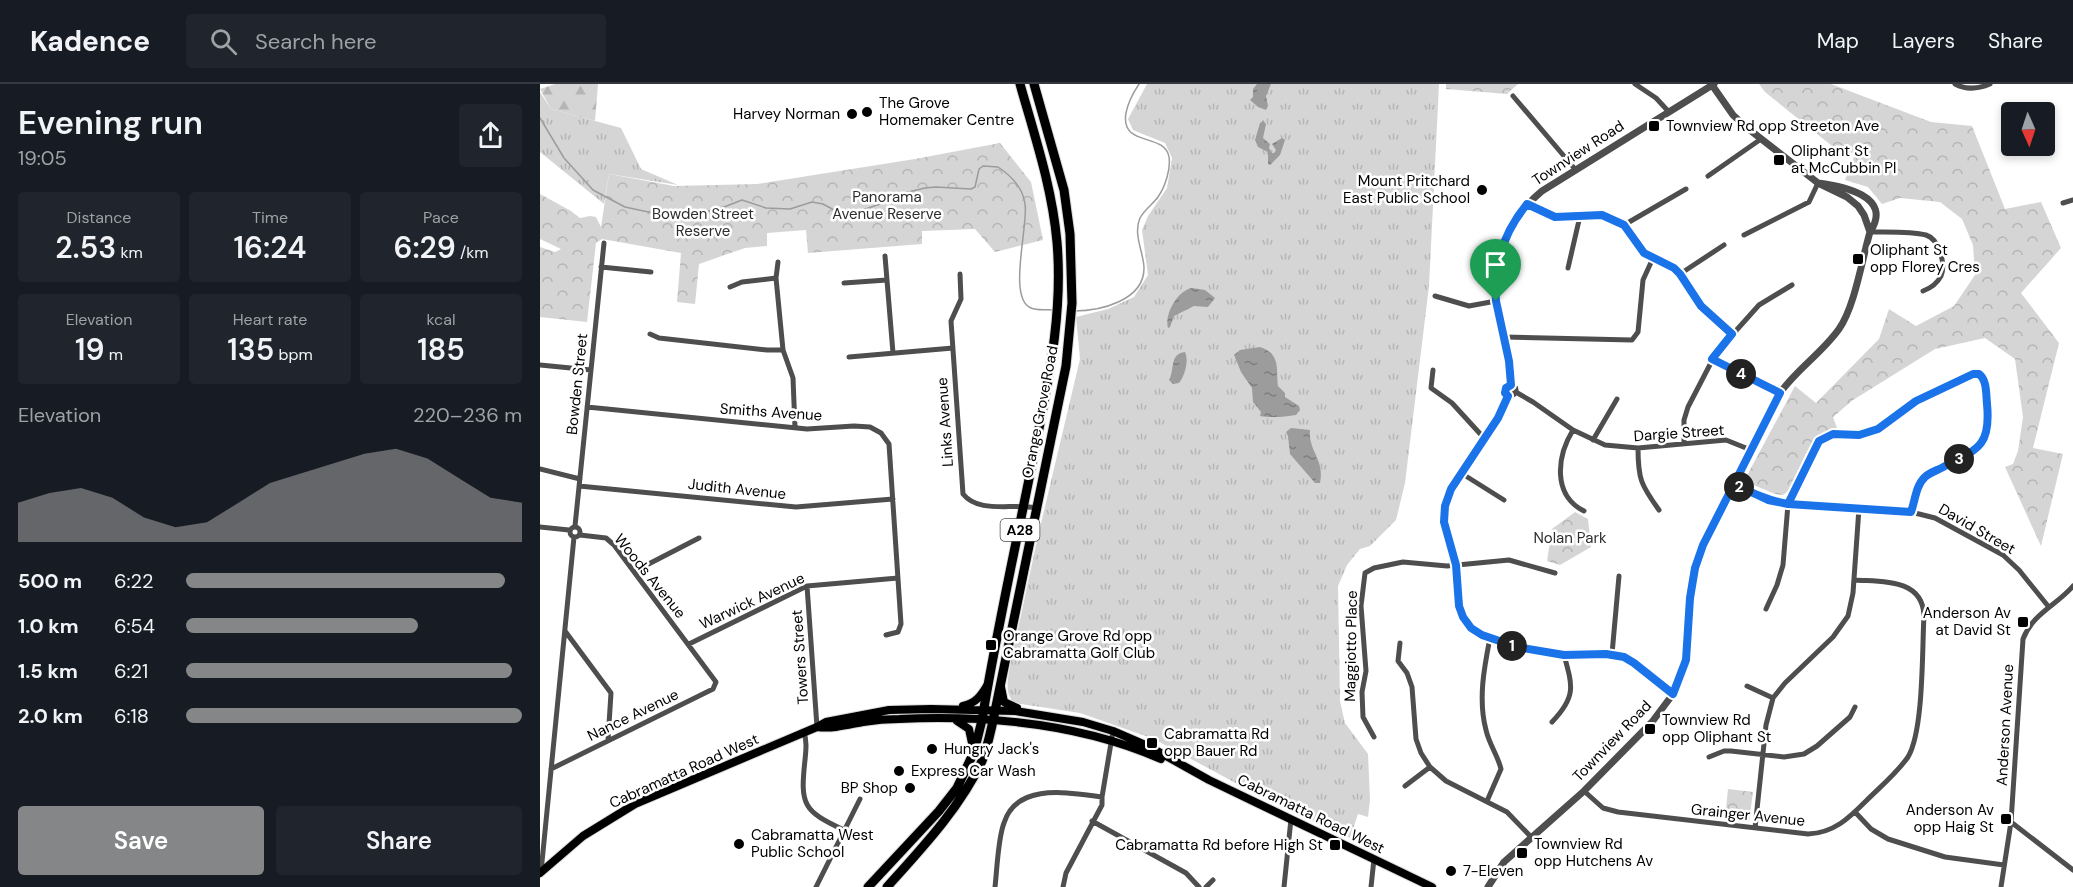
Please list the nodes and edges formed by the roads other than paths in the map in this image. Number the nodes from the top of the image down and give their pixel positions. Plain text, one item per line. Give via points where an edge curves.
1 (1020, 84) edge
2 (1034, 84) edge
3 (1635, 84) edge
4 (1713, 84) edge
5 (1955, 84) edge
6 (1990, 84) edge
7 (1513, 96) dead end
8 (1669, 112) junction
9 (1761, 139) junction
10 (1575, 169) junction
11 (1708, 176) dead end
12 (1818, 183) junction
13 (1686, 189) dead end
14 (2073, 200) edge
15 (2063, 202) dead end
16 (1527, 204) junction
17 (1580, 216) junction
18 (1624, 225) junction
19 (1870, 232) junction
20 (1743, 235) dead end
21 (604, 243) dead end
22 (1724, 245) dead end
23 (885, 256) dead end
24 (1653, 258) junction
25 (778, 262) dead end
26 (601, 267) junction
27 (1568, 268) dead end
28 (651, 272) dead end
29 (960, 274) dead end
30 (1680, 274) junction
31 (776, 278) junction
32 (887, 280) junction
33 (844, 283) dead end
34 (1792, 285) dead end
35 (730, 287) dead end
36 (1923, 291) dead end
37 (1435, 296) dead end
38 (1496, 301) junction
39 (650, 333) dead end
40 (1732, 334) junction
41 (1504, 337) junction
42 (953, 348) junction
43 (783, 350) junction
44 (893, 353) junction
45 (849, 357) dead end
46 (1712, 359) junction
47 (540, 365) edge
48 (591, 370) junction
49 (1432, 370) dead end
50 (1511, 391) junction
51 (1780, 393) junction
52 (1617, 399) dead end
53 (587, 407) junction
54 (795, 428) junction
55 (1573, 430) junction
56 (1484, 438) junction
57 (1593, 440) junction
58 (1684, 443) junction
59 (1638, 447) junction
60 (1750, 450) junction
61 (540, 469) edge
62 (1461, 473) junction
63 (579, 482) junction
64 (1734, 484) junction
65 (893, 499) junction
66 (1504, 500) dead end
67 (1788, 504) junction
68 (1024, 506) junction
69 (1036, 508) junction
70 (1859, 508) junction
71 (1659, 510) dead end
72 (1584, 511) dead end
73 (1911, 512) junction
74 (540, 527) edge
75 (572, 528) junction
76 (577, 536) junction
77 (699, 538) dead end
78 (1456, 565) junction
79 (635, 571) junction
80 (1555, 573) dead end
81 (1619, 576) dead end
82 (898, 578) junction
83 (1855, 580) junction
84 (807, 586) junction
85 (2073, 586) edge
86 (2048, 606) junction
87 (1766, 609) dead end
88 (565, 631) junction
89 (886, 635) dead end
90 (1490, 638) junction
91 (1400, 643) dead end
92 (689, 644) junction
93 (1612, 654) junction
94 (1564, 655) junction
95 (713, 677) joint
96 (1001, 678) junction
97 (989, 683) junction
98 (1747, 686) dead end
99 (1673, 694) junction
100 (1773, 698) junction
101 (1855, 707) dead end
102 (954, 709) junction
103 (995, 710) junction
104 (1028, 712) junction
105 (983, 715) junction
106 (949, 718) junction
107 (993, 721) junction
108 (1552, 722) dead end
109 (817, 727) junction
110 (804, 732) junction
111 (1112, 735) junction
112 (1374, 737) dead end
113 (608, 740) junction
114 (974, 752) junction
115 (1763, 755) junction
116 (1709, 757) dead end
117 (1430, 768) junction
118 (551, 769) junction
119 (1405, 786) dead end
120 (1584, 791) junction
121 (1101, 797) junction
122 (860, 799) dead end
123 (1486, 801) junction
124 (1855, 812) junction
125 (1291, 819) junction
126 (1092, 821) junction
127 (2011, 822) junction
128 (1755, 828) junction
129 (844, 830) junction
130 (1532, 838) junction
131 (1374, 859) junction
132 (2004, 865) junction
133 (2073, 870) edge
134 (540, 874) edge
135 (1213, 880) dead end
136 (816, 887) edge
137 (868, 887) edge
138 (887, 887) edge
139 (995, 887) edge
140 (1063, 887) edge
141 (1199, 887) edge
142 (1206, 887) edge
143 (1284, 887) edge
144 (1371, 887) edge
145 (1432, 887) edge
146 (1488, 887) edge
147 (2001, 887) edge

1 - 68 highway, Orange Grove Road / A28 via 1050,192 1058,273 1057,329
2 - 69 highway, Orange Grove Road / A28 via 1064,190 1072,273 1066,366
3 - 8 street
4 - 8 street, Townview Road
4 - 9 street via 1733,115
5 - 6 street via 1963,88
7 - 10 street
8 - 10 street, Townview Road
9 - 11 street
9 - 12 street
10 - 16 street, Townview Road
12 - 19 street via 1858,206
12 - 19 street via 1866,197 1875,212
12 - 20 street via 1809,202
13 - 18 street
14 - 15 street
16 - 17 street via 1555,217
16 - 38 street, Townview Road via 1501,249
17 - 18 street via 1602,215
17 - 27 street
18 - 24 street via 1638,248
19 - 36 street via 1924,234 1932,238 1942,272 1932,287
19 - 51 street via 1845,319
21 - 26 street, Bowden Street
22 - 30 street
23 - 32 street
24 - 30 street
24 - 41 street via 1643,280 1638,332 1632,340
25 - 31 street
26 - 28 street
26 - 48 street, Bowden Street
29 - 42 street, Links Avenue via 961,299 951,321
30 - 40 street via 1701,306
31 - 35 street
31 - 43 street
32 - 33 street
32 - 44 street
34 - 40 street via 1759,305
37 - 38 street via 1469,306
38 - 41 street, Townview Road
39 - 43 street via 658,338
40 - 46 street
41 - 50 street, Townview Road
42 - 44 street
42 - 68 street, Links Avenue via 963,494 981,506
43 - 54 street via 793,378
44 - 45 street
46 - 51 street
46 - 58 street via 1686,413
47 - 48 street
48 - 53 street, Bowden Street
49 - 56 street via 1431,387 1452,403
50 - 55 street, Dargie Street
50 - 56 street, Townview Road
51 - 60 street
52 - 57 street
53 - 54 street, Smiths Avenue
53 - 63 street, Bowden Street
54 - 65 street, Smiths Avenue via 854,426 870,427 881,433 889,444
55 - 57 street, Dargie Street
55 - 72 street via 1563,448 1561,478 1568,498
56 - 62 street, Townview Road
57 - 59 street, Dargie Street via 1617,447
58 - 59 street, Dargie Street
58 - 60 street, Dargie Street via 1726,440
59 - 71 street via 1640,482
60 - 64 street
61 - 63 street, Judith Avenue
62 - 66 street
62 - 78 street, Townview Road via 1447,498 1444,513
63 - 65 street, Judith Avenue via 796,507
63 - 75 street, Bowden Street
64 - 67 street, David Street via 1768,500
64 - 99 street via 1695,568 1686,660
65 - 82 street, Smiths Avenue
67 - 70 street, David Street
67 - 73 street via 1814,448 1825,436 1859,435 1878,429 1916,401 1979,374 1985,381 1987,434 1970,454 1925,477
67 - 87 street via 1783,565
68 - 69 street, Links Avenue
68 - 97 highway, Orange Grove Road / A28
69 - 96 highway, Orange Grove Road / A28
70 - 73 street, David Street
70 - 83 street
73 - 86 street, David Street via 1935,518 2003,555
74 - 75 street
75 - 76 street
76 - 79 street, Woods Avenue via 606,538
76 - 88 street
77 - 79 street
78 - 80 street via 1509,560
78 - 90 street, Townview Road via 1460,612 1471,628
78 - 112 street, Maggiotto Place via 1403,562 1365,573 1361,606 1366,671 1363,717
79 - 92 street, Woods Avenue
81 - 93 street
82 - 84 street, Warwick Avenue
82 - 89 street, Smiths Avenue via 901,624 898,632
83 - 100 street via 1844,624
83 - 124 street, Grainger Avenue via 1908,587 1922,602 1924,615 1914,743 1901,765
84 - 92 street, Warwick Avenue
84 - 109 street, Towers Street
85 - 86 street, Anderson Avenue
86 - 127 street, Anderson Avenue via 2030,623 2021,647
88 - 113 street via 611,693
88 - 118 street
90 - 94 street, Townview Road
90 - 123 street via 1482,711 1488,739 1501,769
91 - 117 street via 1398,661 1412,687 1416,739
92 - 95 street, Woods Avenue
93 - 94 street, Townview Road
93 - 99 street, Townview Road via 1634,663
94 - 108 street via 1572,692 1568,704
95 - 113 street, Nance Avenue via 713,689
96 - 103 highway, Orange Grove Road / A28
96 - 104 main road via 1004,702
97 - 102 main road via 974,702
97 - 105 highway, Orange Grove Road / A28
98 - 100 street
99 - 120 street, Townview Road via 1652,722
100 - 115 street
101 - 115 street via 1850,717 1811,751 1784,757
102 - 105 main road, Cabramatta Road West
102 - 109 main road, Cabramatta Road West via 890,710
103 - 104 main road, Cabramatta Road West
103 - 105 main road, Cabramatta Road West
103 - 107 highway, A28
104 - 111 main road, Cabramatta Road West via 1083,722
105 - 106 main road, Cabramatta Road West
105 - 107 main road, Cabramatta Road West
105 - 114 highway, A28
106 - 109 main road, Cabramatta Road West
106 - 114 main road via 969,729
107 - 111 main road, Cabramatta Road West
107 - 138 highway, A28 via 982,759 963,795
109 - 110 main road, Cabramatta Road West
110 - 129 street via 804,799 814,813
110 - 134 main road, Cabramatta Road West via 635,804 584,836
111 - 121 street
111 - 125 main road, Cabramatta Road West
113 - 118 street, Nance Avenue
114 - 137 highway, A28 via 957,788 939,811
115 - 116 street via 1724,751
115 - 128 street
117 - 119 street
117 - 123 street via 1446,782
118 - 134 street
120 - 128 street, Grainger Avenue via 1610,810
120 - 130 street, Townview Road
121 - 126 street via 1102,805
121 - 139 street via 1069,793 1023,797 1004,823
122 - 129 street
123 - 130 street via 1513,816
124 - 128 street, Grainger Avenue via 1835,828 1817,833
124 - 132 street via 1871,829 1888,839 1945,857
125 - 131 main road, Cabramatta Road West
125 - 143 street
126 - 140 street
126 - 141 street via 1186,873
127 - 132 street, Anderson Avenue
127 - 133 street
129 - 136 street
130 - 146 street, Townview Road via 1504,862
131 - 144 street
131 - 145 main road, Cabramatta Road West
132 - 147 street, Anderson Avenue
135 - 142 street

